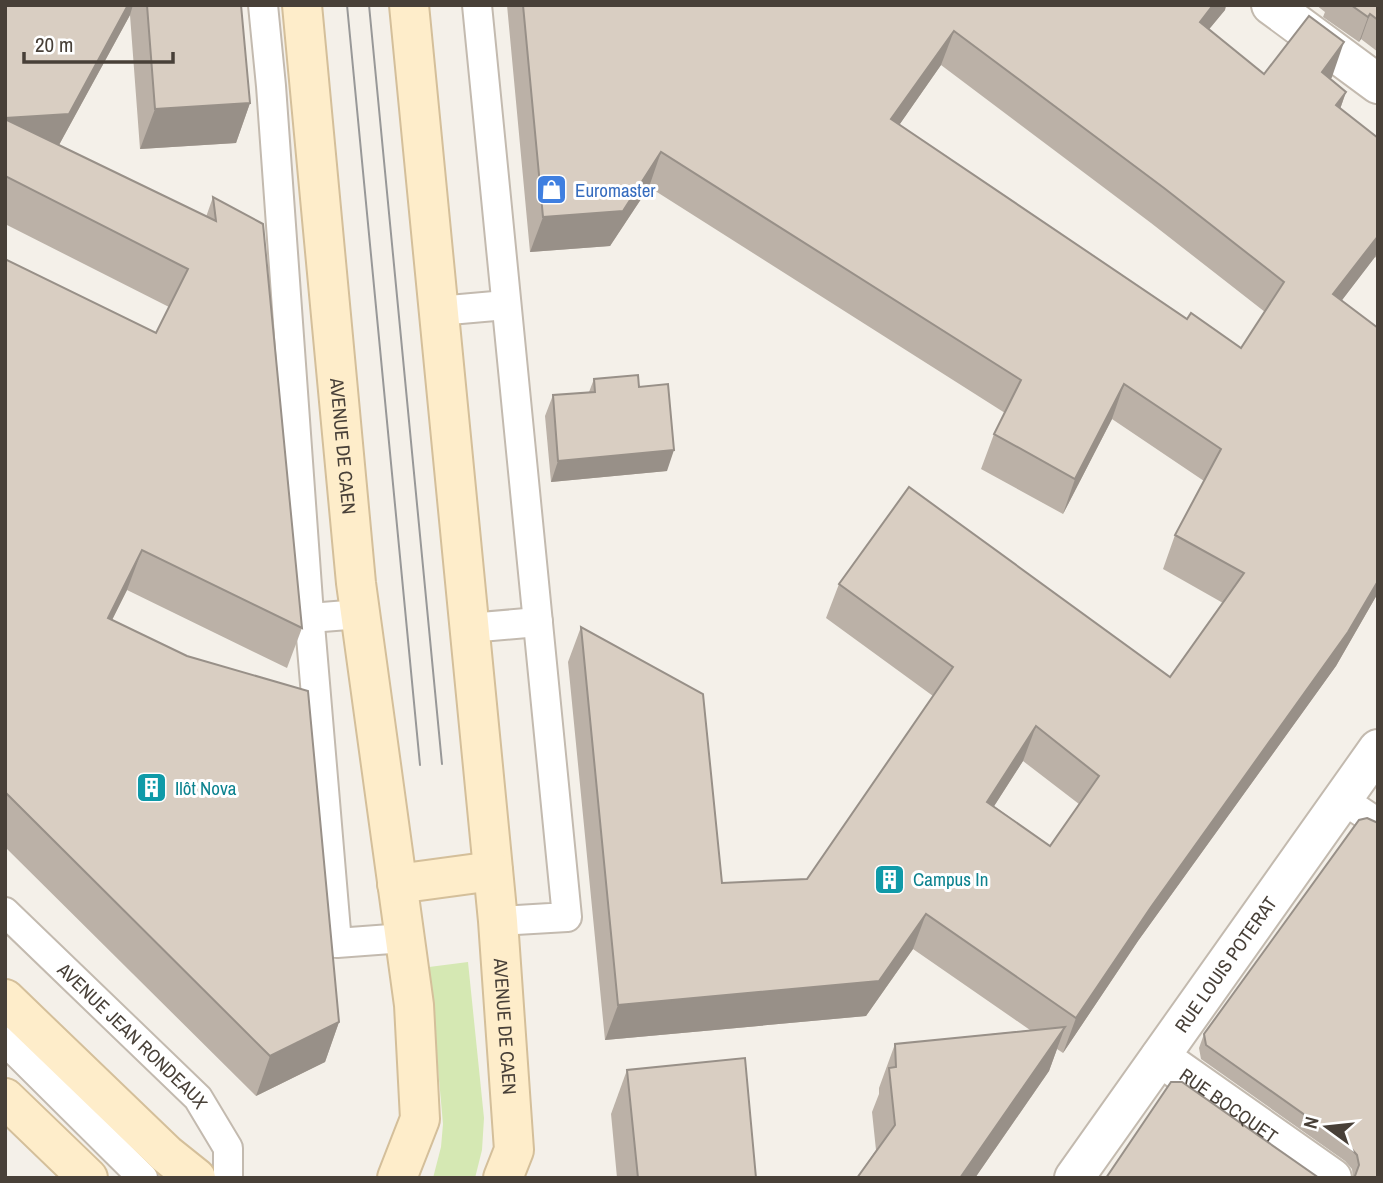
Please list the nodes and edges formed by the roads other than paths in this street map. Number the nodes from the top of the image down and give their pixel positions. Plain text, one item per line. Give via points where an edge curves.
1 (263, 5) edge
2 (409, 5) edge
3 (477, 5) edge
4 (1271, 5) edge
5 (303, 18) edge
6 (266, 34) junction
7 (1378, 84) edge
8 (328, 282) junction
9 (285, 284) junction
10 (506, 305) junction
11 (439, 311) junction
12 (360, 614) junction
13 (310, 618) junction
14 (538, 622) junction
15 (469, 628) junction
16 (1378, 749) edge
17 (1342, 799) junction
18 (1378, 823) edge
19 (493, 871) junction
20 (397, 884) junction
21 (5, 912) edge
22 (498, 921) junction
23 (404, 938) junction
24 (5, 999) edge
25 (5, 1041) edge
26 (1160, 1057) junction
27 (5, 1098) edge
28 (88, 1178) edge
29 (144, 1178) edge
30 (196, 1178) edge
31 (228, 1178) edge
32 (397, 1178) edge
33 (503, 1178) edge
34 (1073, 1178) edge
35 (1332, 1178) edge

1 - 6 lane
2 - 11 main road, AVENUE DE CAEN
3 - 10 lane
4 - 7 street
5 - 6 lane
5 - 8 main road, AVENUE DE CAEN
6 - 9 lane
8 - 9 lane
8 - 12 main road, AVENUE DE CAEN
9 - 13 lane
10 - 11 lane
10 - 14 lane
11 - 15 main road, AVENUE DE CAEN
12 - 13 lane
12 - 20 main road, AVENUE DE CAEN
13 - 23 lane via 337,943
14 - 15 lane
14 - 22 lane via 567,917
15 - 19 main road, AVENUE DE CAEN
16 - 17 street, RUE LOUIS POTERAT
17 - 18 lane
17 - 26 street, RUE LOUIS POTERAT
19 - 20 main road
19 - 22 main road, AVENUE DE CAEN
20 - 23 main road, AVENUE DE CAEN
21 - 31 lane, AVENUE JEAN RONDEAUX via 198,1098 228,1148
22 - 33 main road, AVENUE DE CAEN via 514,1150
23 - 32 main road, AVENUE DE CAEN via 414,1005 420,1119
24 - 30 main road
25 - 29 lane
26 - 34 street, RUE LOUIS POTERAT
26 - 35 street, RUE BOCQUET
27 - 28 main road

